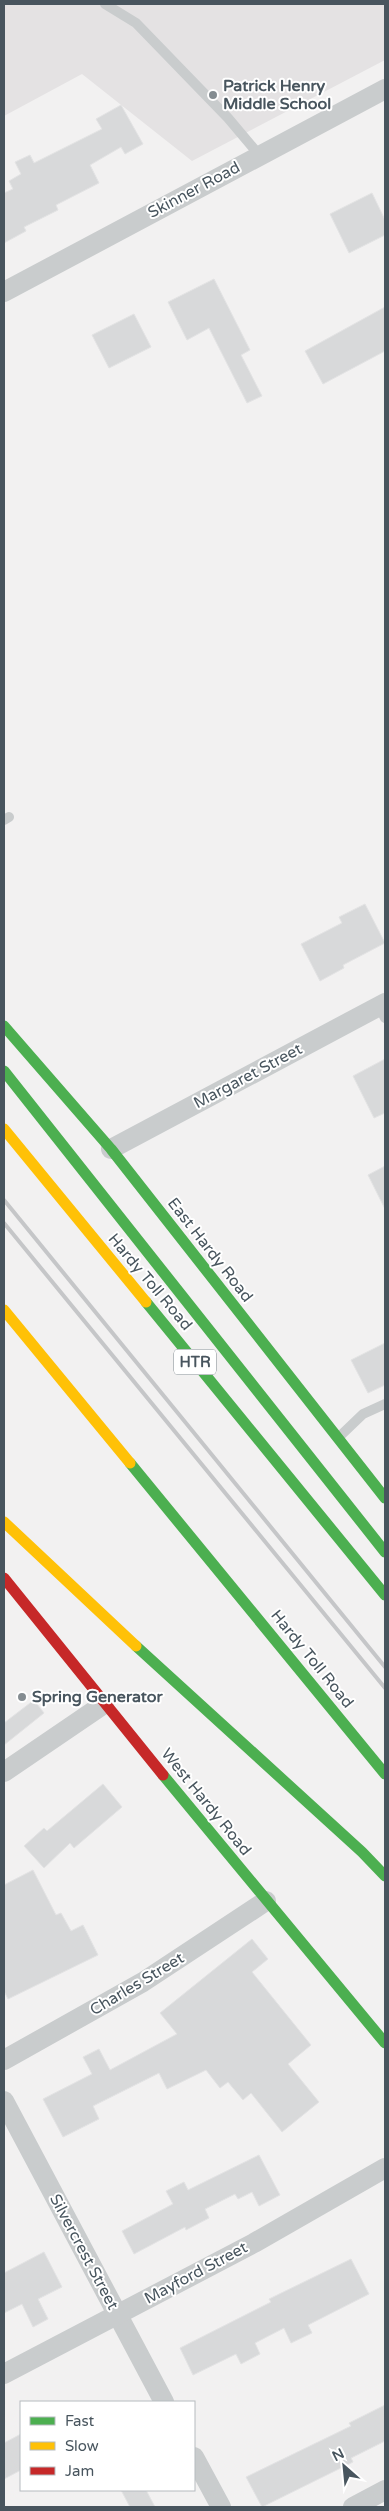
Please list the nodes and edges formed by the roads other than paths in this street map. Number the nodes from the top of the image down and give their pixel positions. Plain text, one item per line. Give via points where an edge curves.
1 (106, 4) edge
2 (385, 89) edge
3 (260, 156) junction
4 (4, 292) edge
5 (383, 1009) edge
6 (4, 1026) edge
7 (4, 1071) edge
8 (4, 1129) edge
9 (111, 1149) junction
10 (4, 1310) edge
11 (385, 1404) edge
12 (338, 1438) junction
13 (385, 1498) edge
14 (4, 1522) edge
15 (385, 1552) edge
16 (4, 1578) edge
17 (385, 1595) edge
18 (104, 1704) junction
19 (4, 1772) edge
20 (385, 1774) edge
21 (385, 1876) edge
22 (266, 1901) junction
23 (385, 2043) edge
24 (4, 2060) edge
25 (4, 2101) edge
26 (385, 2168) edge
27 (117, 2315) junction
28 (4, 2374) edge
29 (163, 2401) edge
30 (195, 2459) edge
31 (385, 2490) edge
32 (221, 2507) edge
33 (353, 2507) edge

1 - 3 lane via 136,23 228,118
2 - 3 street, Skinner Road
3 - 4 street, Skinner Road
5 - 9 street, Margaret Street
6 - 9 main road, East Hardy Road
7 - 15 main road
8 - 17 main road, Hardy Toll Road / HTR
9 - 12 main road, East Hardy Road
10 - 20 main road, Hardy Toll Road
11 - 12 lane via 363,1414
12 - 13 main road, East Hardy Road
14 - 21 main road
16 - 18 main road, West Hardy Road
18 - 19 street
18 - 22 main road, West Hardy Road
22 - 23 main road, West Hardy Road
22 - 24 street, Charles Street via 143,1982
25 - 27 street, Silvercrest Street
26 - 27 street, Mayford Street via 254,2243
27 - 28 street, Mayford Street
27 - 29 street, Silvercrest Street
30 - 32 street
31 - 33 street

